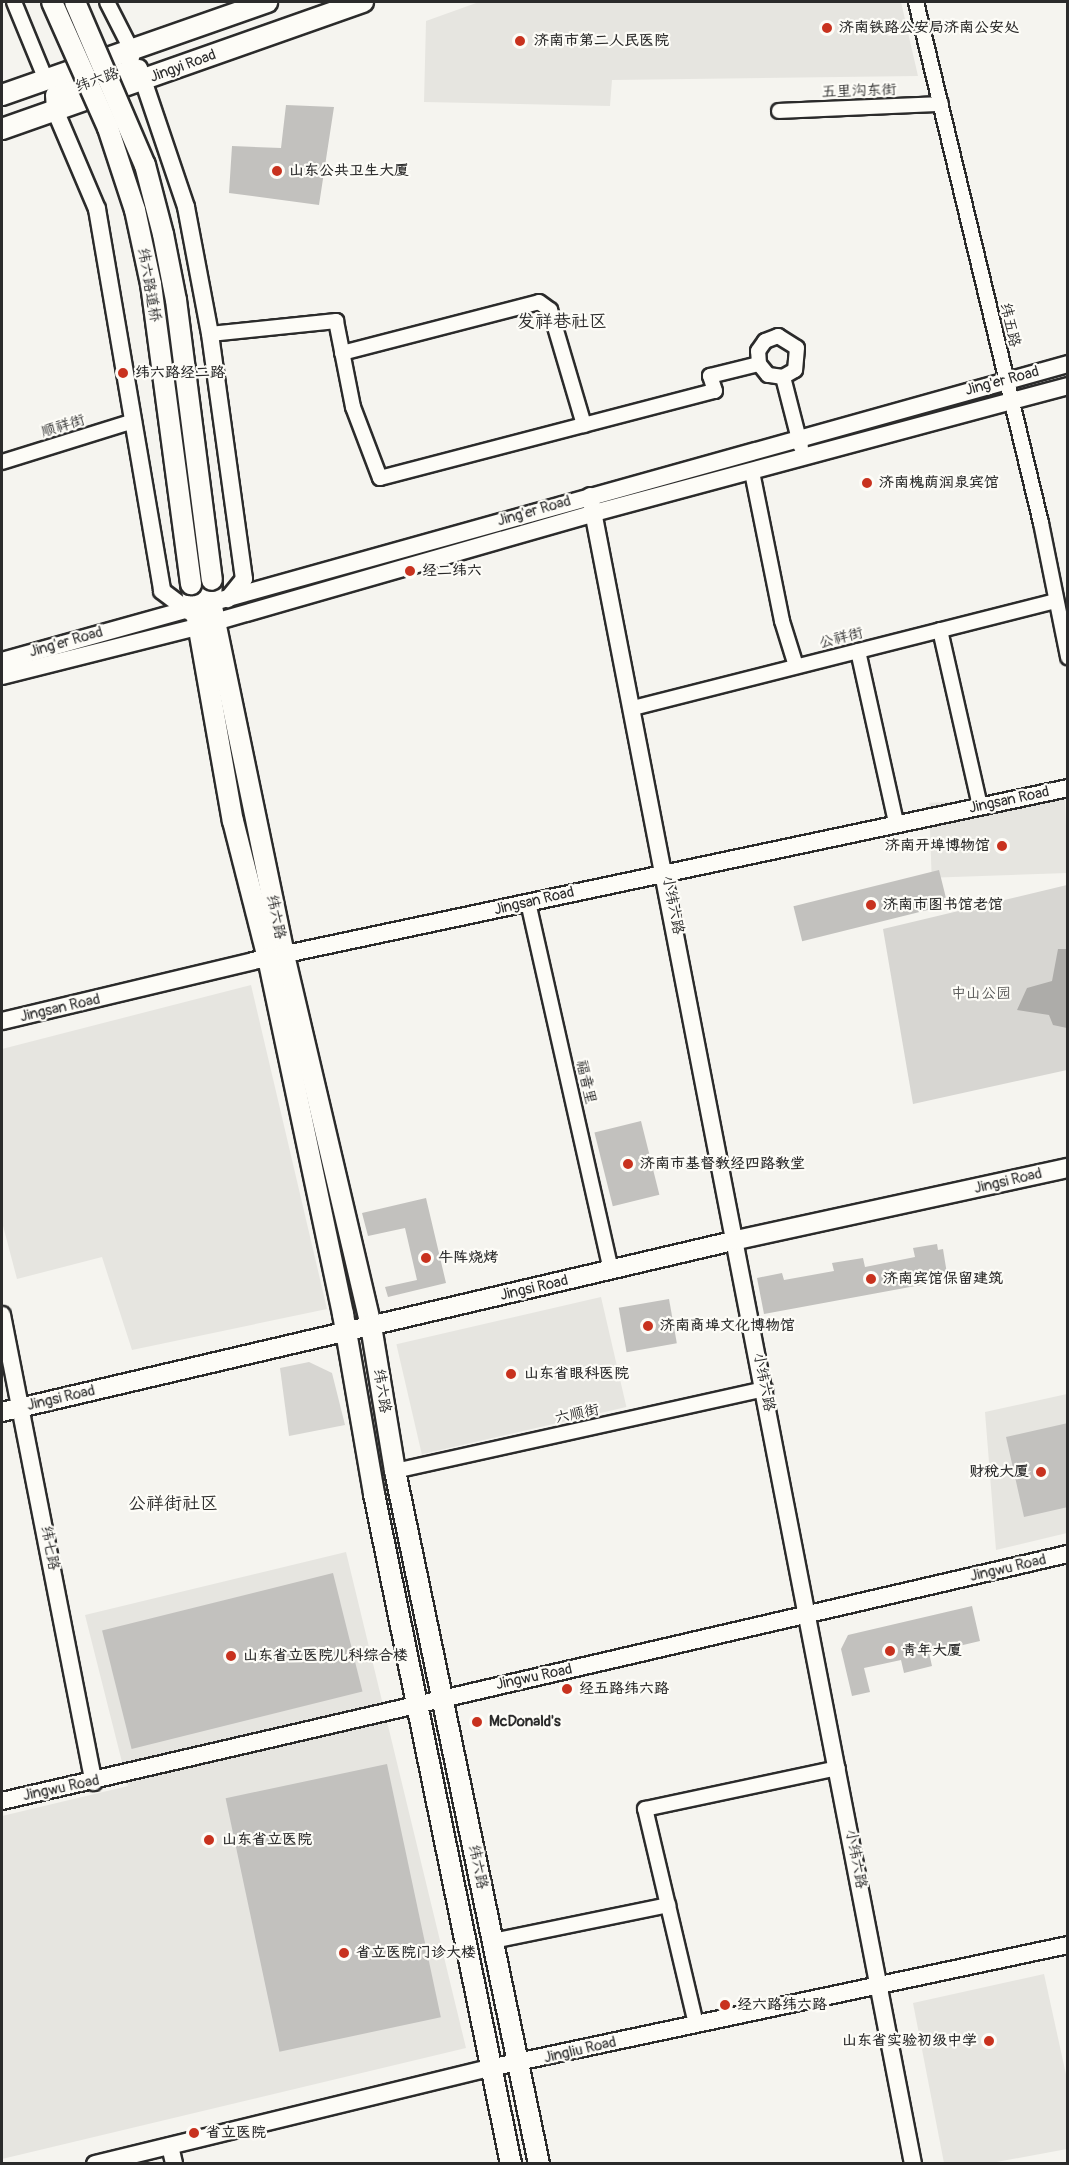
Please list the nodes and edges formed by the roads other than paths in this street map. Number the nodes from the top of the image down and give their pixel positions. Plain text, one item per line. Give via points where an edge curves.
1 (14, 2) edge
2 (52, 2) edge
3 (75, 2) edge
4 (107, 2) edge
5 (267, 2) edge
6 (363, 2) edge
7 (916, 2) edge
8 (132, 51) junction
9 (46, 80) junction
10 (143, 81) junction
11 (2, 95) edge
12 (941, 104) junction
13 (55, 110) junction
14 (779, 111) dead end
15 (2, 129) edge
16 (210, 333) junction
17 (342, 353) junction
18 (759, 364) junction
19 (1068, 364) edge
20 (783, 377) junction
21 (1006, 380) junction
22 (1068, 386) edge
23 (1011, 401) junction
24 (134, 421) junction
25 (584, 425) junction
26 (799, 437) junction
27 (804, 458) junction
28 (2, 462) edge
29 (752, 472) junction
30 (590, 496) junction
31 (594, 513) junction
32 (212, 580) joint
33 (191, 584) joint
34 (1056, 601) junction
35 (207, 610) junction
36 (940, 630) junction
37 (858, 651) junction
38 (1068, 657) edge
39 (2, 661) edge
40 (796, 666) junction
41 (2, 676) edge
42 (633, 708) junction
43 (1068, 788) edge
44 (980, 806) junction
45 (896, 823) junction
46 (666, 871) junction
47 (528, 902) junction
48 (276, 956) junction
49 (2, 1021) edge
50 (1068, 1168) edge
51 (737, 1240) junction
52 (611, 1269) junction
53 (2, 1315) edge
54 (371, 1326) junction
55 (345, 1332) junction
56 (765, 1389) junction
57 (23, 1407) junction
58 (2, 1412) edge
59 (395, 1471) junction
60 (1068, 1554) edge
61 (809, 1615) junction
62 (443, 1696) junction
63 (418, 1702) junction
64 (838, 1768) junction
65 (94, 1782) junction
66 (2, 1801) edge
67 (668, 1905) junction
68 (493, 1941) junction
69 (1068, 1945) edge
70 (880, 1985) junction
71 (696, 2025) junction
72 (520, 2064) junction
73 (494, 2067) junction
74 (170, 2146) junction
75 (95, 2163) edge
76 (174, 2163) edge
77 (511, 2163) edge
78 (539, 2163) edge
79 (913, 2163) edge

1 - 9 street
2 - 33 main road, 纬六路道桥, bridge via 108,128 135,210 151,284
3 - 32 main road, 纬六路道桥, bridge via 145,165 163,234
4 - 8 street
5 - 8 main road
6 - 10 main road, Jingyi Road
7 - 12 street, 纬五路
8 - 9 main road
8 - 10 street, 纬六路
8 - 13 street, 纬六路 via 129,69 54,95
9 - 11 main road
10 - 13 main road, Jingyi Road
10 - 16 street, 纬六路 via 186,207
12 - 14 street, 五里沟东街
12 - 21 street, 纬五路
13 - 15 main road, Jingyi Road
13 - 24 street via 98,208
16 - 17 street via 336,321
16 - 35 street, 纬六路 via 244,579
17 - 25 street via 539,302 550,310
17 - 25 street via 353,407 380,478
18 - 20 street via 768,375
18 - 20 street via 758,351 765,340 778,336 790,339 799,361
18 - 25 street via 710,376 716,391
19 - 21 street, Jing'er Road
20 - 26 street
21 - 23 street, 纬五路
21 - 26 street, Jing'er Road
22 - 23 street, Jing'er Road
23 - 27 street, Jing'er Road
23 - 34 street, 纬五路
24 - 28 street, 顺祥街
24 - 35 street via 162,591
26 - 27 street
26 - 30 street, Jing'er Road
27 - 29 street, Jing'er Road
29 - 31 street, Jing'er Road
29 - 40 street via 782,621
30 - 31 street, 小纬六路
30 - 35 street, Jing'er Road
31 - 35 street, Jing'er Road
31 - 42 street, 小纬六路
32 - 35 main road, 纬六路
33 - 35 main road, 纬六路
34 - 36 street, 公祥街
34 - 38 street, 纬五路
35 - 39 street, Jing'er Road
35 - 41 street, Jing'er Road
35 - 48 main road, 纬六路
36 - 37 street, 公祥街
36 - 44 street
37 - 40 street, 公祥街
37 - 45 street
40 - 42 street, 公祥街
42 - 46 street, 小纬六路
43 - 44 street, Jingsan Road
44 - 45 street, Jingsan Road
45 - 46 street, Jingsan Road
46 - 47 street, Jingsan Road
46 - 51 street, 小纬六路
47 - 48 street, Jingsan Road
47 - 52 street, 福音里
48 - 49 street, Jingsan Road
48 - 54 main road, 纬六路
48 - 55 main road, 纬六路
50 - 51 main road, Jingsi Road
51 - 52 main road, Jingsi Road
51 - 56 street, 小纬六路
52 - 54 main road, Jingsi Road
53 - 57 street, 纬七路
54 - 55 main road, Jingsi Road
54 - 59 main road, 纬六路
55 - 57 main road, Jingsi Road
55 - 63 main road, 纬六路
56 - 59 street, 六顺街
56 - 61 street, 小纬六路
57 - 58 main road, Jingsi Road
57 - 65 street, 纬七路
59 - 62 main road, 纬六路
60 - 61 street, Jingwu Road
61 - 62 street, Jingwu Road
61 - 64 street, 小纬六路
62 - 63 street, Jingwu Road
62 - 68 main road, 纬六路
63 - 65 street, Jingwu Road
63 - 73 main road, 纬六路
64 - 67 street via 645,1809
64 - 70 street, 小纬六路
65 - 66 street, Jingwu Road
67 - 68 street
67 - 71 street
68 - 72 main road, 纬六路
69 - 70 street, Jingliu Road
70 - 71 street, Jingliu Road
70 - 79 street, 小纬六路
71 - 72 street, Jingliu Road
72 - 73 street, Jingliu Road
72 - 78 main road, 纬六路
73 - 74 street, Jingliu Road
73 - 77 main road, 纬六路
74 - 75 street, Jingliu Road
74 - 76 street

